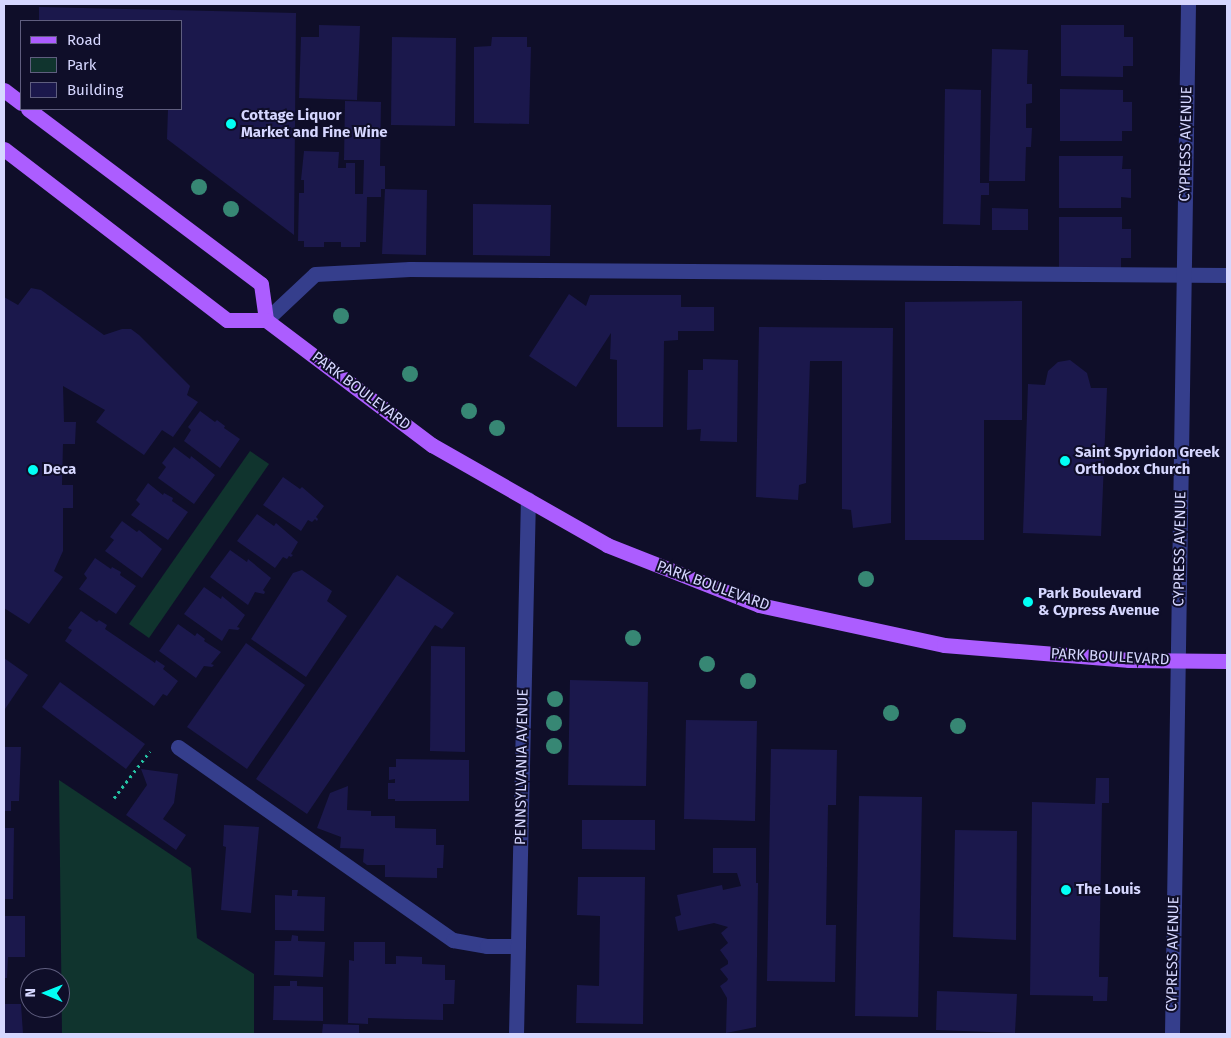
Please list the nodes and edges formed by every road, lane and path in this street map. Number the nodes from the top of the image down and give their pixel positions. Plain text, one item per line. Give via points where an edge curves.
1 (1188, 4) edge
2 (4, 90) edge
3 (20, 102) edge
4 (29, 110) edge
5 (4, 149) edge
6 (1184, 274) junction
7 (1227, 275) edge
8 (266, 320) junction
9 (528, 499) junction
10 (1179, 661) junction
11 (1227, 661) edge
12 (154, 744) dead end
13 (178, 747) dead end
14 (114, 798) dead end
15 (518, 946) junction
16 (516, 1034) edge
17 (1172, 1034) edge

1 - 6 street, CYPRESS AVENUE
2 - 3 main road
4 - 8 main road via 261,284
5 - 8 main road via 227,320
6 - 7 street
6 - 8 street via 869,267 410,269 315,274
6 - 10 street, CYPRESS AVENUE
8 - 9 main road, PARK BOULEVARD via 432,445
9 - 10 main road, PARK BOULEVARD via 606,545 759,605 944,645
9 - 15 street, PENNSYLVANIA AVENUE
10 - 11 main road, PARK BOULEVARD
10 - 17 street, CYPRESS AVENUE
12 - 14 path
13 - 15 street via 453,940 487,946
15 - 16 street, PENNSYLVANIA AVENUE

